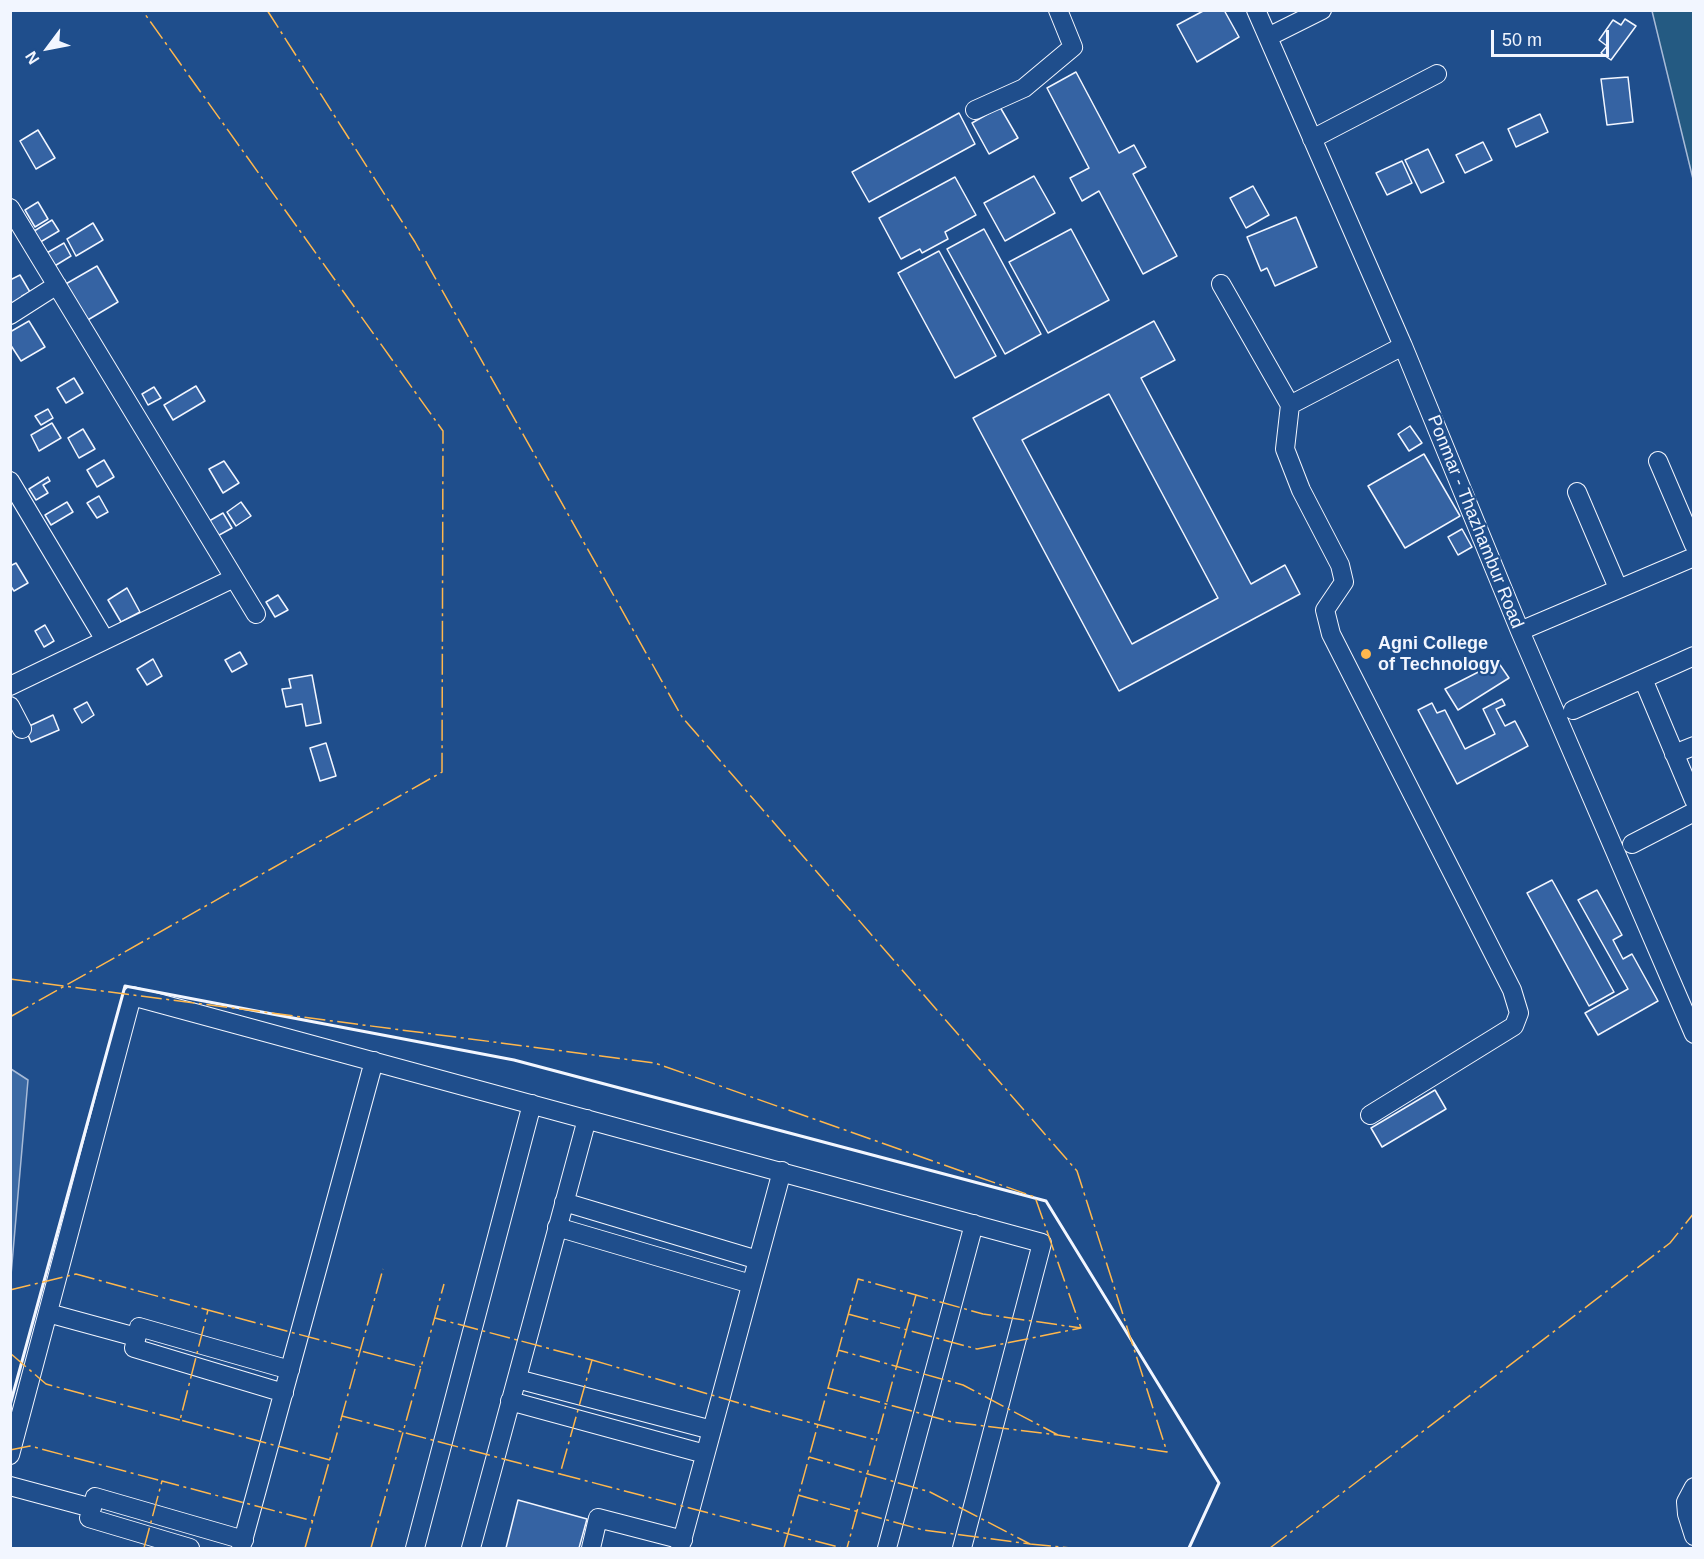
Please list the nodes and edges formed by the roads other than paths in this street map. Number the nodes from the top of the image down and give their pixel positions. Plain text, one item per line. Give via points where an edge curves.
1 (1058, 10) edge
2 (1256, 10) edge
3 (1322, 10) edge
4 (1268, 37) junction
5 (1437, 74) dead end
6 (975, 110) dead end
7 (1312, 139) junction
8 (10, 208) edge
9 (1221, 284) dead end
10 (57, 285) junction
11 (10, 315) edge
12 (1403, 346) junction
13 (1290, 405) junction
14 (1658, 461) dead end
15 (10, 481) edge
16 (1577, 492) dead end
17 (1694, 545) edge
18 (1694, 557) edge
19 (234, 578) junction
20 (1618, 588) junction
21 (256, 614) dead end
22 (1520, 631) junction
23 (105, 640) junction
24 (1694, 656) edge
25 (1643, 679) junction
26 (10, 686) edge
27 (10, 706) edge
28 (1573, 710) dead end
29 (22, 729) dead end
30 (1694, 746) edge
31 (1674, 754) junction
32 (1694, 800) edge
33 (1694, 812) edge
34 (1632, 844) dead end
35 (1694, 1034) edge
36 (374, 1061) junction
37 (532, 1104) junction
38 (1370, 1115) dead end
39 (587, 1119) junction
40 (782, 1171) junction
41 (564, 1202) junction
42 (974, 1224) junction
43 (557, 1227) junction
44 (758, 1260) junction
45 (751, 1284) junction
46 (48, 1313) junction
47 (136, 1337) junction
48 (290, 1370) junction
49 (517, 1378) junction
50 (284, 1393) junction
51 (510, 1401) junction
52 (712, 1430) junction
53 (705, 1454) junction
54 (10, 1455) edge
55 (10, 1486) edge
56 (1694, 1487) edge
57 (92, 1508) junction
58 (1694, 1536) edge
59 (242, 1544) edge
60 (681, 1544) edge
61 (596, 1547) edge
62 (190, 1548) edge
63 (415, 1548) edge
64 (471, 1548) edge
65 (887, 1548) edge
66 (962, 1548) edge

1 - 6 street via 1073,47 1024,88
2 - 4 street, Ponmar - Thazhambur Road
3 - 4 street
4 - 7 street, Ponmar - Thazhambur Road
5 - 7 street
7 - 12 street, Ponmar - Thazhambur Road
8 - 10 street
9 - 13 street
10 - 11 street
10 - 19 street
12 - 13 street
12 - 22 street, Ponmar - Thazhambur Road
13 - 38 street via 1285,449 1301,490 1340,565 1344,582 1325,610 1331,634 1512,990 1519,1013 1514,1026
14 - 17 street
15 - 23 street
16 - 20 street
18 - 20 street
19 - 21 street
19 - 23 street
20 - 22 street
22 - 35 street, Ponmar - Thazhambur Road
23 - 26 street
24 - 25 street
25 - 28 street
25 - 31 street
27 - 29 street
30 - 31 street
31 - 32 street
33 - 34 street
36 - 37 street
36 - 46 street via 132,996
36 - 48 street
37 - 39 street
37 - 63 street
39 - 40 street
39 - 41 street
40 - 42 street
40 - 44 street
41 - 43 street
41 - 44 street
42 - 65 street
42 - 66 street via 1042,1243
43 - 45 street
43 - 49 street
44 - 45 street
45 - 52 street
46 - 47 street
46 - 54 street
47 - 48 street via 139,1327
47 - 50 street via 134,1348
48 - 50 street
49 - 51 street
49 - 52 street
50 - 59 street
51 - 53 street
51 - 64 street
52 - 53 street
53 - 60 street
55 - 57 street
56 - 58 street via 1686,1502
57 - 59 street via 95,1497
57 - 62 street via 89,1518
60 - 61 street via 598,1518

